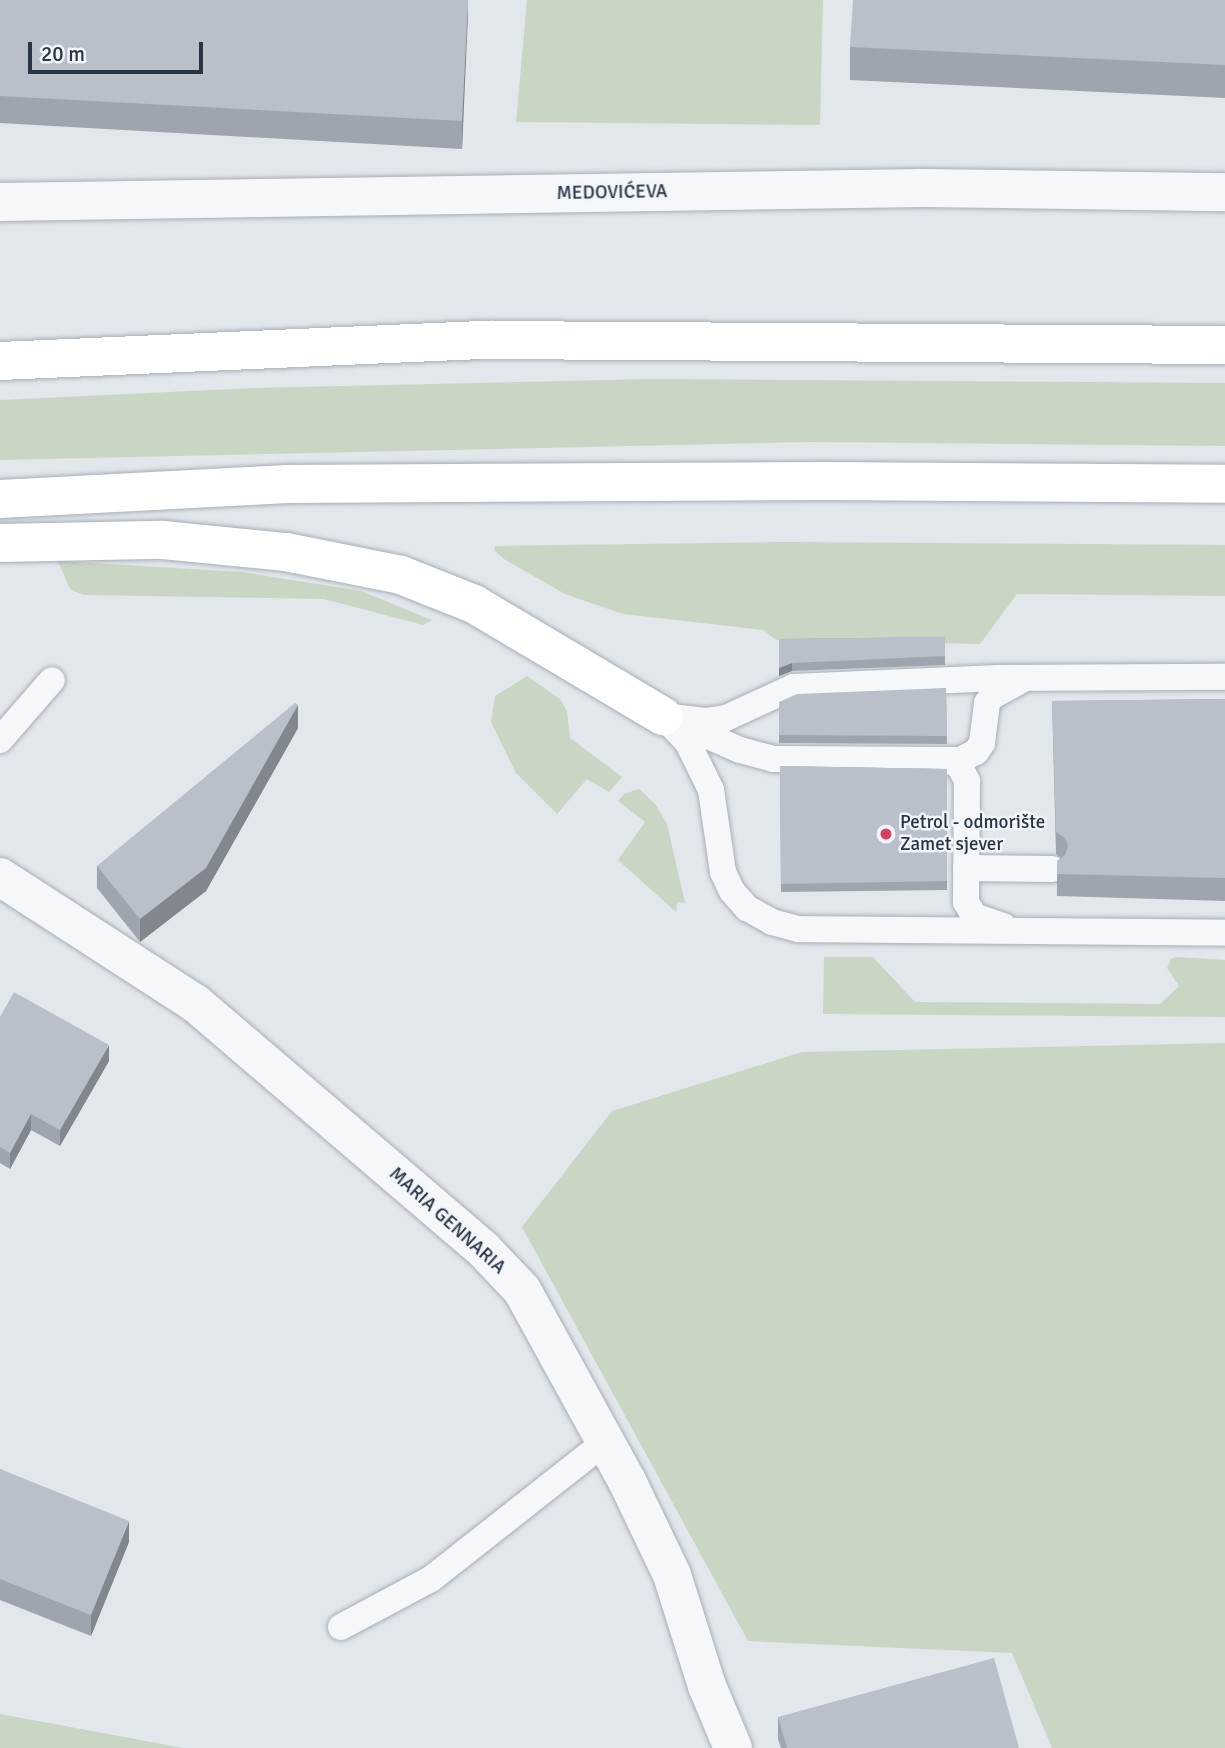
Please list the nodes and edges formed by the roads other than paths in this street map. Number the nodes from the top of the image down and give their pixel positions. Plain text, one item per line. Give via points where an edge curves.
1 (1225, 192) edge
2 (0, 202) edge
3 (1225, 345) edge
4 (0, 360) edge
5 (1225, 484) edge
6 (0, 499) edge
7 (0, 543) edge
8 (1225, 677) edge
9 (1027, 678) junction
10 (52, 680) dead end
11 (663, 716) junction
12 (0, 740) edge
13 (949, 761) junction
14 (966, 867) junction
15 (1052, 869) dead end
16 (0, 877) edge
17 (1026, 931) junction
18 (1225, 933) edge
19 (605, 1442) junction
20 (341, 1628) dead end
21 (733, 1748) edge

1 - 2 street, MEDOVIĆEVA via 922,188
3 - 4 highway via 489,340
5 - 6 highway via 301,484
7 - 11 highway via 163,540 286,552 401,575 474,604
8 - 9 lane
9 - 11 lane via 793,687 726,718 705,721
9 - 13 lane via 991,697 985,734 976,752
10 - 12 lane
11 - 13 lane via 740,750 773,759
11 - 17 lane via 688,743 712,790 723,872 747,908 798,929
13 - 14 lane via 959,765 967,781
14 - 15 lane
14 - 17 lane via 966,902 971,914
16 - 19 street, MARIA GENNARIA via 195,1003 483,1249 522,1290
17 - 18 lane
19 - 20 lane via 431,1579
19 - 21 street, MARIA GENNARIA via 672,1575 707,1686

